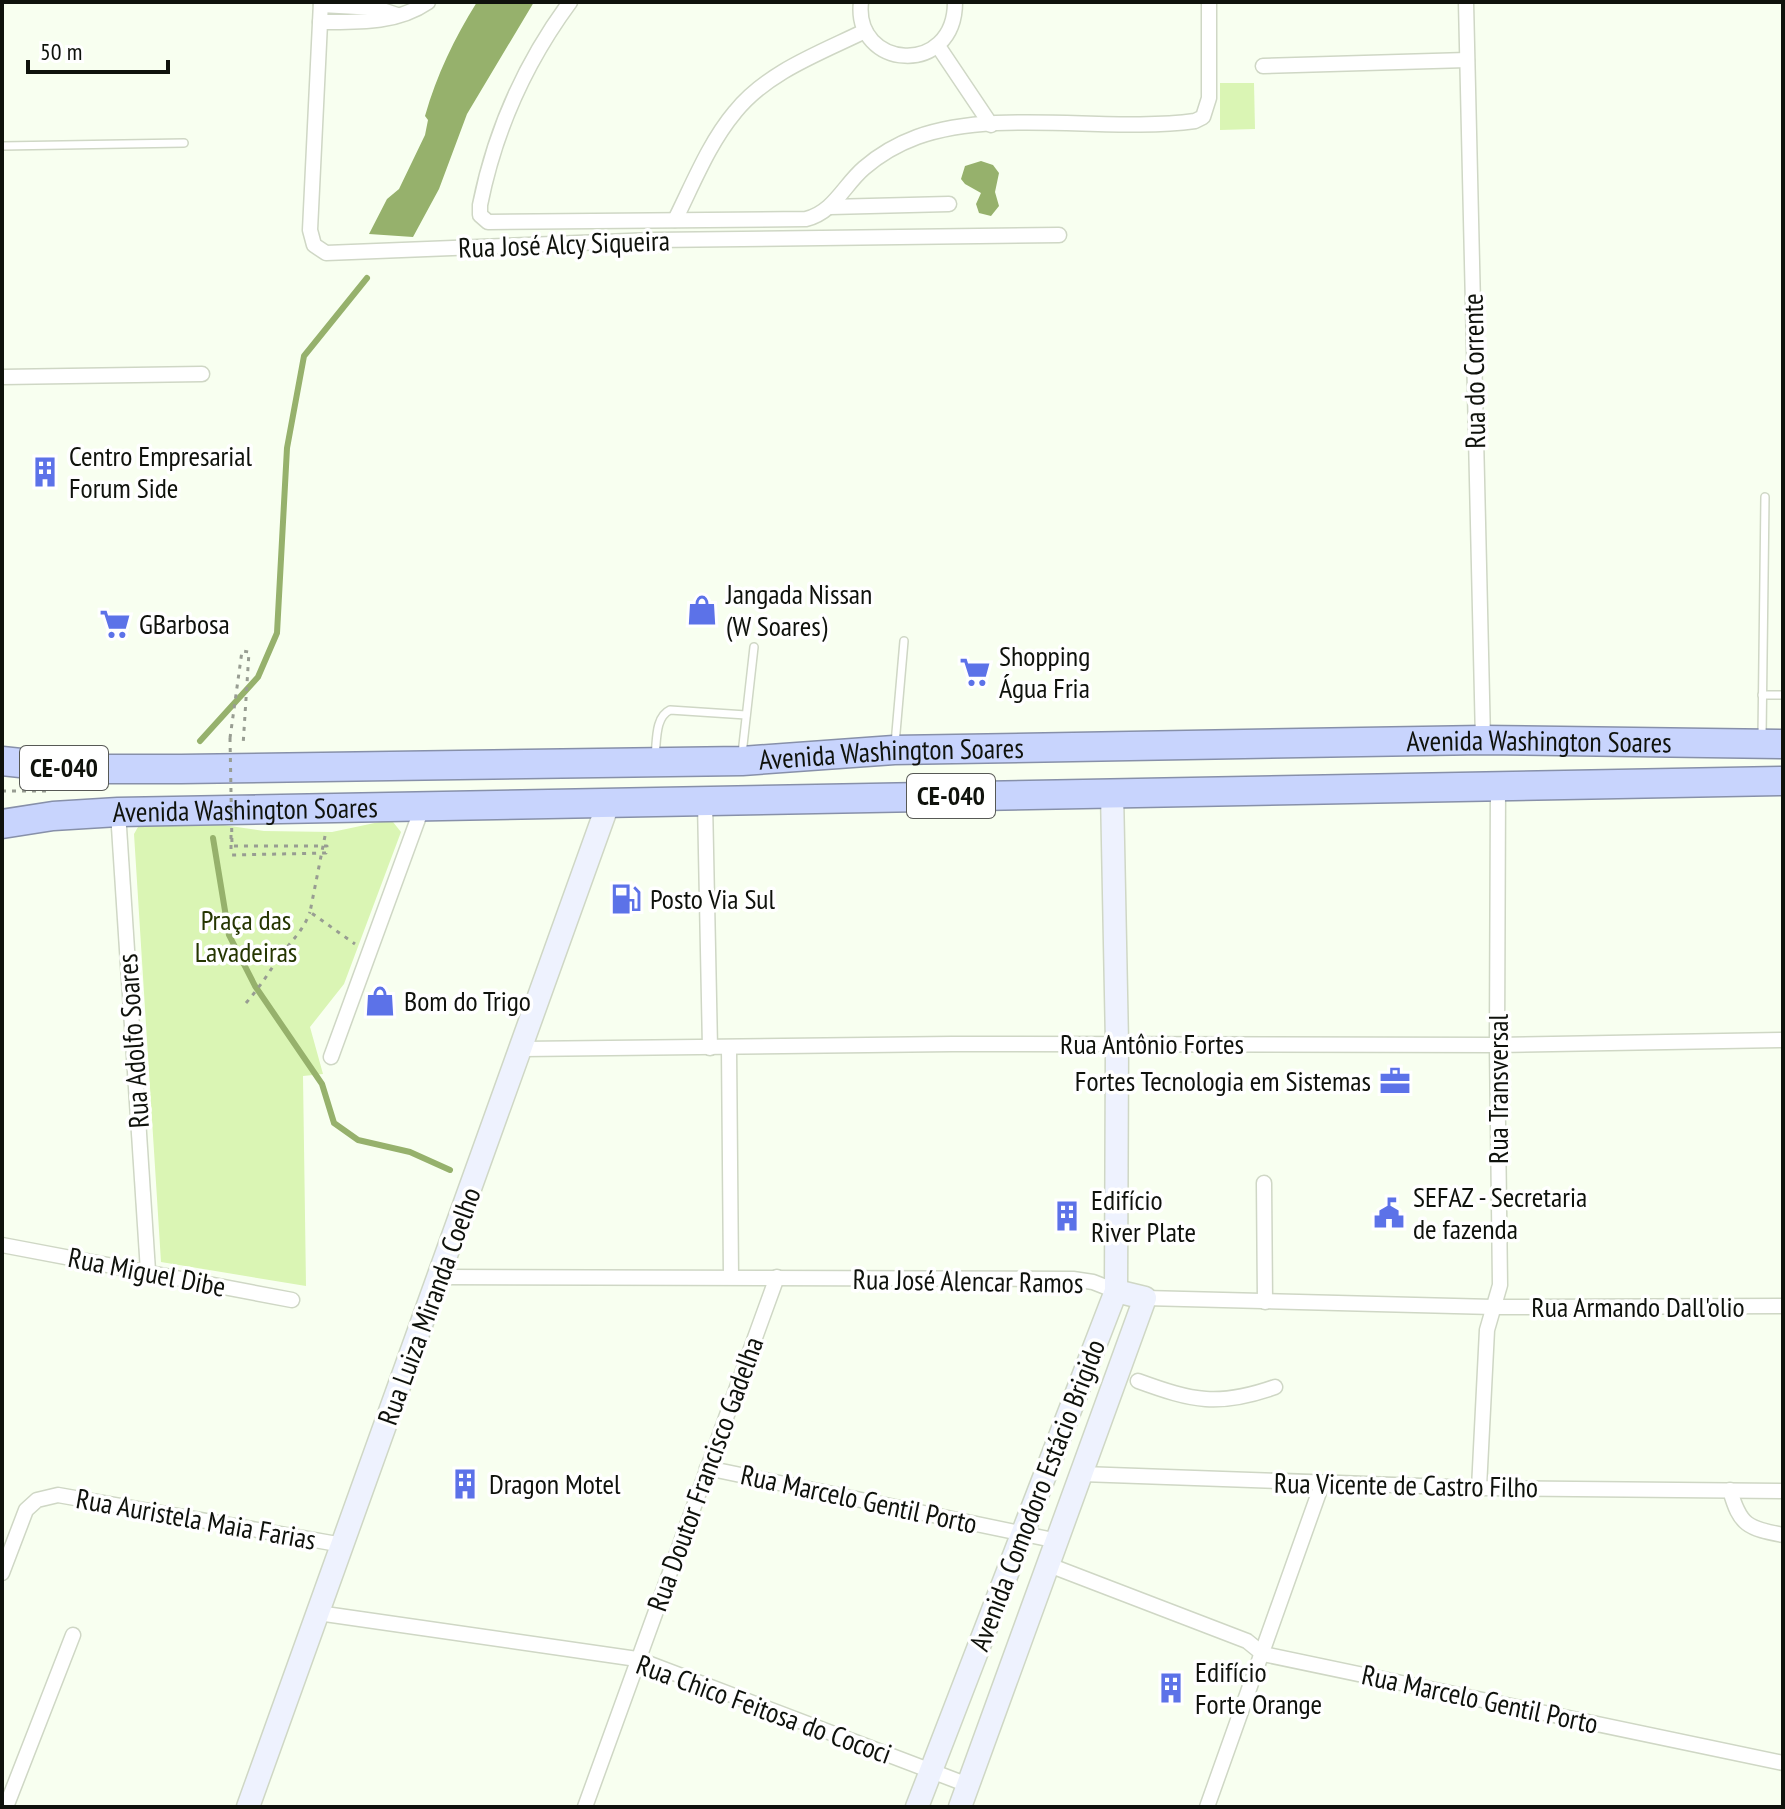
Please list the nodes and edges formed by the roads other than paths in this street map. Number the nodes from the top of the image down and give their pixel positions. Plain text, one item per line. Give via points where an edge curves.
1 (428, 2) edge
2 (570, 2) edge
3 (861, 2) edge
4 (955, 2) edge
5 (1209, 2) edge
6 (1466, 2) edge
7 (321, 4) edge
8 (397, 15) junction
9 (320, 22) junction
10 (865, 31) junction
11 (938, 46) junction
12 (1467, 60) junction
13 (1263, 66) dead end
14 (991, 125) junction
15 (184, 143) dead end
16 (2, 146) edge
17 (949, 204) dead end
18 (830, 207) junction
19 (675, 220) junction
20 (1059, 235) dead end
21 (202, 374) dead end
22 (2, 377) edge
23 (1765, 497) dead end
24 (904, 641) dead end
25 (754, 647) dead end
26 (1762, 695) junction
27 (1783, 695) edge
28 (746, 715) junction
29 (1483, 740) junction
30 (1772, 744) edge
31 (894, 750) junction
32 (2, 761) edge
33 (742, 761) junction
34 (654, 762) junction
35 (1783, 781) edge
36 (1498, 785) junction
37 (1112, 792) junction
38 (705, 802) junction
39 (608, 804) junction
40 (422, 808) junction
41 (118, 812) junction
42 (2, 824) edge
43 (1783, 1040) edge
44 (1117, 1043) junction
45 (1497, 1045) junction
46 (710, 1048) junction
47 (729, 1048) junction
48 (522, 1049) junction
49 (331, 1057) dead end
50 (1264, 1183) dead end
51 (2, 1245) edge
52 (148, 1271) junction
53 (440, 1277) junction
54 (731, 1277) junction
55 (777, 1277) junction
56 (1116, 1291) junction
57 (1145, 1298) junction
58 (292, 1300) dead end
59 (1265, 1302) junction
60 (1783, 1306) edge
61 (1493, 1307) junction
62 (1129, 1377) junction
63 (1275, 1387) dead end
64 (707, 1468) junction
65 (1082, 1474) junction
66 (1322, 1484) junction
67 (1479, 1488) junction
68 (1730, 1490) junction
69 (1783, 1491) edge
70 (1024, 1533) junction
71 (1783, 1535) edge
72 (1058, 1541) junction
73 (343, 1545) junction
74 (1049, 1565) junction
75 (2, 1573) edge
76 (318, 1613) junction
77 (73, 1635) dead end
78 (1263, 1654) junction
79 (637, 1659) junction
80 (1783, 1763) edge
81 (930, 1771) junction
82 (968, 1785) junction
83 (6, 1807) edge
84 (248, 1807) edge
85 (585, 1807) edge
86 (917, 1807) edge
87 (960, 1807) edge
88 (1207, 1807) edge

1 - 8 street
2 - 19 street via 542,39 512,100 494,144 480,215 488,222
3 - 10 street
4 - 11 street via 955,18
5 - 14 street via 1209,98 1203,117
6 - 12 street, Rua do Corrente
7 - 8 street
7 - 9 street, Rua José Alcy Siqueira
8 - 9 street via 381,21
9 - 20 street, Rua José Alcy Siqueira via 310,230 314,245 326,253 653,240
10 - 11 street via 878,47 897,56 917,56
10 - 19 street via 791,67 735,111
11 - 14 street
12 - 13 street
12 - 29 street, Rua do Corrente
14 - 18 street via 928,134 889,150 863,169
15 - 16 lane
17 - 18 street
18 - 19 street via 806,219
21 - 22 street
23 - 26 lane
24 - 31 lane
25 - 28 lane
26 - 27 lane
26 - 30 lane
28 - 33 lane
28 - 34 lane via 663,713
29 - 30 highway, Avenida Washington Soares / CE-040
29 - 31 highway, Avenida Washington Soares / CE-040
31 - 33 highway, Avenida Washington Soares / CE-040
32 - 34 highway, Avenida Washington Soares / CE-040 via 77,769
33 - 34 highway, Avenida Washington Soares / CE-040
35 - 36 highway, Avenida Washington Soares / CE-040
36 - 37 highway, Avenida Washington Soares / CE-040
36 - 45 street, Rua Transversal
37 - 38 highway, Avenida Washington Soares / CE-040
37 - 44 main road, Avenida Comodoro Estácio Brigido
38 - 39 highway, Avenida Washington Soares / CE-040
38 - 46 street
39 - 40 highway, Avenida Washington Soares / CE-040
39 - 48 main road, Rua Luiza Miranda Coelho
40 - 41 highway, Avenida Washington Soares / CE-040
40 - 49 street
41 - 42 highway, Avenida Washington Soares / CE-040
41 - 52 street, Rua Adolfo Soares
43 - 45 street, Rua Antônio Fortes
44 - 45 street, Rua Antônio Fortes
44 - 47 street, Rua Antônio Fortes
44 - 56 main road, Avenida Comodoro Estácio Brigido
45 - 61 street, Rua Transversal via 1500,1285
46 - 47 street, Rua Antônio Fortes
46 - 48 street, Rua Antônio Fortes
47 - 54 street
48 - 53 main road, Rua Luiza Miranda Coelho
50 - 59 street
51 - 52 street, Rua Miguel Dibe
52 - 58 street, Rua Miguel Dibe
53 - 54 street, Rua José Alencar Ramos
53 - 73 main road, Rua Luiza Miranda Coelho
54 - 55 street, Rua José Alencar Ramos
55 - 56 street, Rua José Alencar Ramos via 1073,1279
55 - 64 street, Rua Doutor Francisco Gadelha
56 - 57 main road, Rua José Alencar Ramos
56 - 70 main road, Avenida Comodoro Estácio Brigido
57 - 59 street, Rua José Alencar Ramos
57 - 62 main road, Avenida Comodoro Estácio Brigido
59 - 61 street, Rua José Alencar Ramos
60 - 61 street, Rua Armando Dall'olio
61 - 67 street, Rua Transversal via 1487,1330
62 - 63 street via 1175,1394 1219,1400
62 - 65 main road, Avenida Comodoro Estácio Brigido
64 - 70 street, Rua Marcelo Gentil Porto
64 - 79 street, Rua Doutor Francisco Gadelha
65 - 66 street, Rua Vicente de Castro Filho
65 - 72 main road, Avenida Comodoro Estácio Brigido
66 - 67 street, Rua Vicente de Castro Filho
66 - 78 street
67 - 68 street, Rua Vicente de Castro Filho
68 - 69 street, Rua Vicente de Castro Filho
68 - 71 street via 1744,1523
70 - 72 street, Rua Marcelo Gentil Porto
70 - 81 main road, Avenida Comodoro Estácio Brigido
72 - 74 main road, Avenida Comodoro Estácio Brigido
73 - 75 street, Rua Auristela Maia Farias via 58,1495 37,1500 26,1510
73 - 76 main road, Rua Luiza Miranda Coelho
74 - 78 street, Rua Marcelo Gentil Porto via 1247,1641
74 - 82 main road, Avenida Comodoro Estácio Brigido
76 - 79 street, Rua Chico Feitosa do Cococi
76 - 84 main road, Rua Luiza Miranda Coelho
77 - 83 street
78 - 80 street, Rua Marcelo Gentil Porto
78 - 88 street
79 - 81 street, Rua Chico Feitosa do Cococi
79 - 85 street, Rua Doutor Francisco Gadelha
81 - 82 street, Rua Chico Feitosa do Cococi
81 - 86 main road, Avenida Comodoro Estácio Brigido
82 - 87 main road, Avenida Comodoro Estácio Brigido

